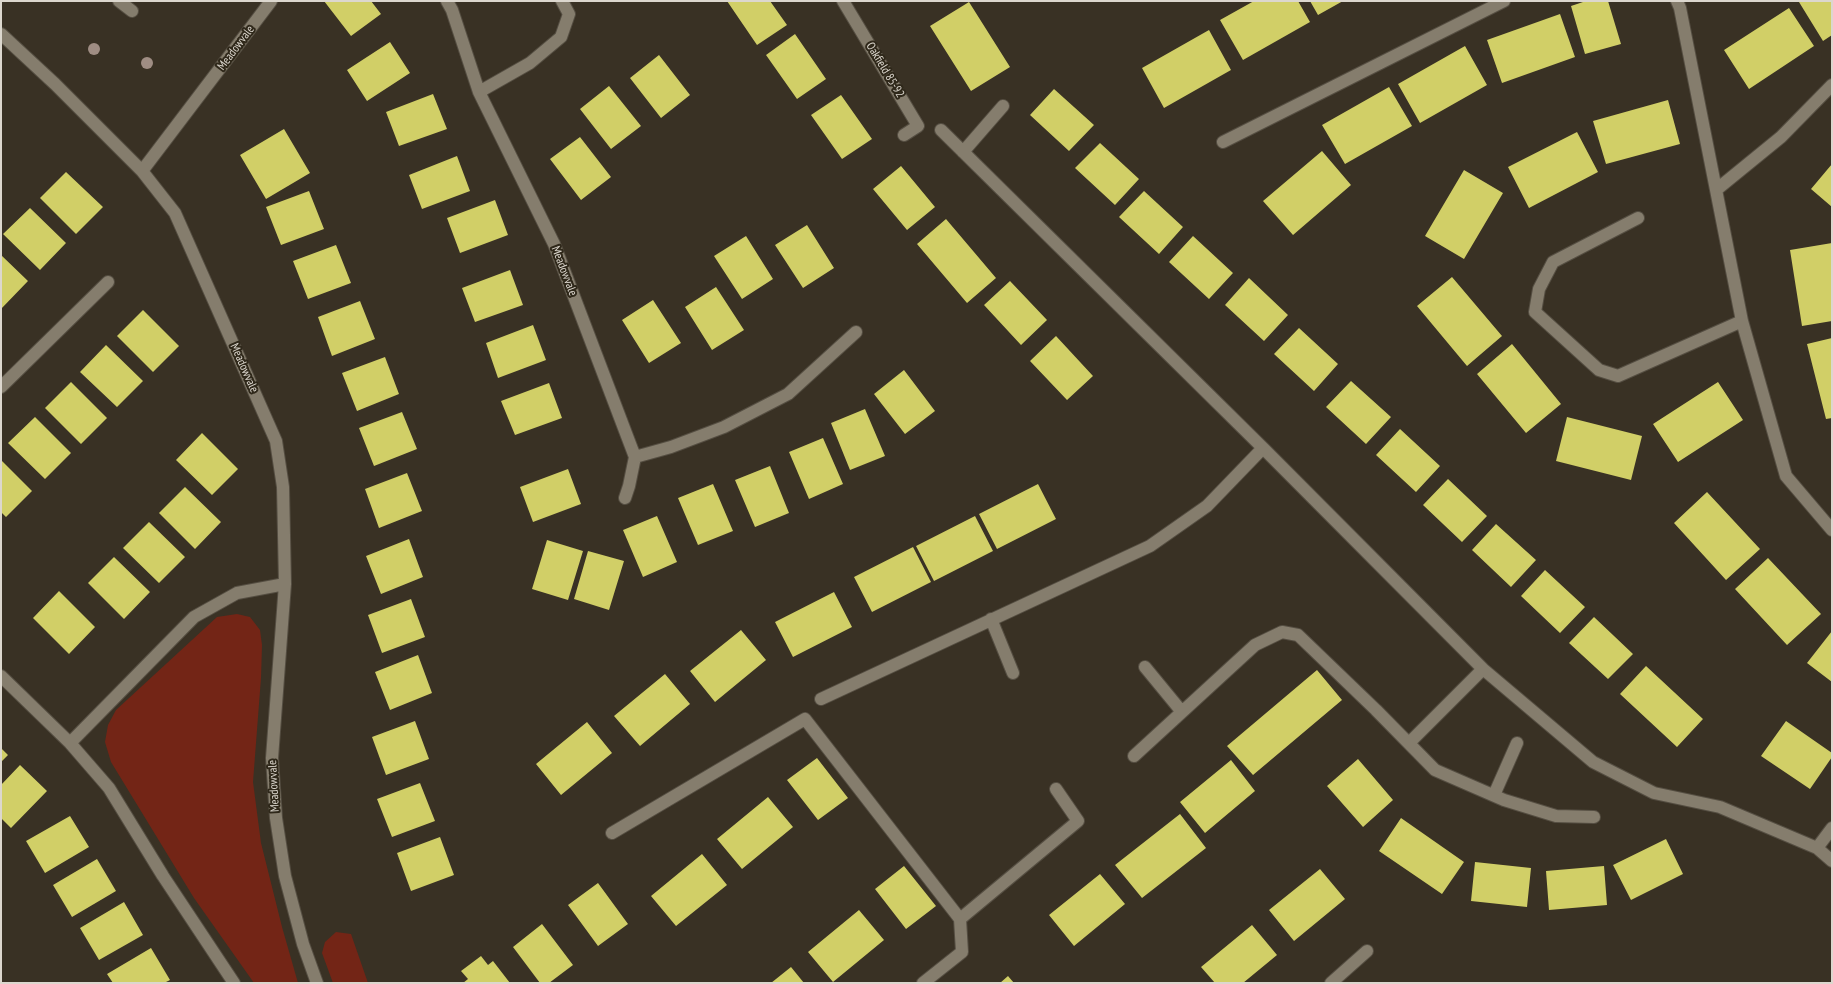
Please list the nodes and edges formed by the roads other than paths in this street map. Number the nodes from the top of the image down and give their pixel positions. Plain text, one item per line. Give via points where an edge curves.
1 (119, 1) edge
2 (271, 1) edge
3 (447, 1) edge
4 (562, 1) edge
5 (843, 1) edge
6 (1504, 1) edge
7 (1677, 1) edge
8 (132, 11) dead end
9 (1, 34) edge
10 (1832, 85) edge
11 (479, 92) junction
12 (1003, 106) dead end
13 (941, 130) dead end
14 (904, 135) dead end
15 (1223, 142) dead end
16 (963, 152) junction
17 (142, 171) junction
18 (1716, 190) junction
19 (1638, 218) dead end
20 (108, 282) dead end
21 (1742, 320) junction
22 (856, 332) dead end
23 (1, 387) edge
24 (1263, 448) junction
25 (635, 456) junction
26 (625, 498) dead end
27 (1832, 530) edge
28 (285, 584) junction
29 (992, 619) junction
30 (1145, 667) dead end
31 (1483, 669) junction
32 (1013, 673) dead end
33 (1, 676) edge
34 (821, 699) dead end
35 (1182, 712) junction
36 (70, 743) junction
37 (1409, 743) junction
38 (1517, 743) dead end
39 (1134, 756) dead end
40 (1056, 789) dead end
41 (1494, 795) junction
42 (1594, 817) dead end
43 (1832, 828) edge
44 (612, 834) dead end
45 (1817, 848) junction
46 (1832, 862) edge
47 (960, 919) junction
48 (1368, 951) dead end
49 (234, 983) edge
50 (317, 983) edge
51 (923, 983) edge
52 (1331, 983) edge

1 - 8 street
2 - 17 street, Meadowvale
3 - 11 street, Meadowvale
4 - 11 street via 569,14 561,37 530,63
5 - 14 street, Oakfield 85-92 via 918,126
6 - 15 street
7 - 18 street
9 - 17 street, Meadowvale
10 - 18 street via 1781,137
11 - 25 street, Meadowvale via 554,244
12 - 16 street
13 - 16 street
16 - 24 street
17 - 28 street, Meadowvale via 175,213 276,441 283,486
18 - 21 street
19 - 21 street via 1553,262 1539,289 1535,312 1599,370 1618,376
20 - 23 street
21 - 27 street via 1786,476
22 - 25 street via 788,394 724,427 671,447
24 - 29 street via 1207,506 1150,546
24 - 31 street
25 - 26 street
28 - 36 street via 236,593 194,617
28 - 50 street, Meadowvale via 272,758 276,818 285,876 303,944
29 - 32 street
29 - 34 street
30 - 35 street
31 - 37 street
31 - 45 street via 1593,762 1654,793 1720,806
33 - 36 street
35 - 37 street via 1254,645 1282,632 1298,635
35 - 39 street
36 - 49 street via 109,788 163,876
37 - 41 street via 1435,770
38 - 41 street
40 - 47 street via 1078,821
41 - 42 street via 1556,816
43 - 45 street
44 - 47 street via 805,719
45 - 46 street
47 - 51 street via 962,952
48 - 52 street

